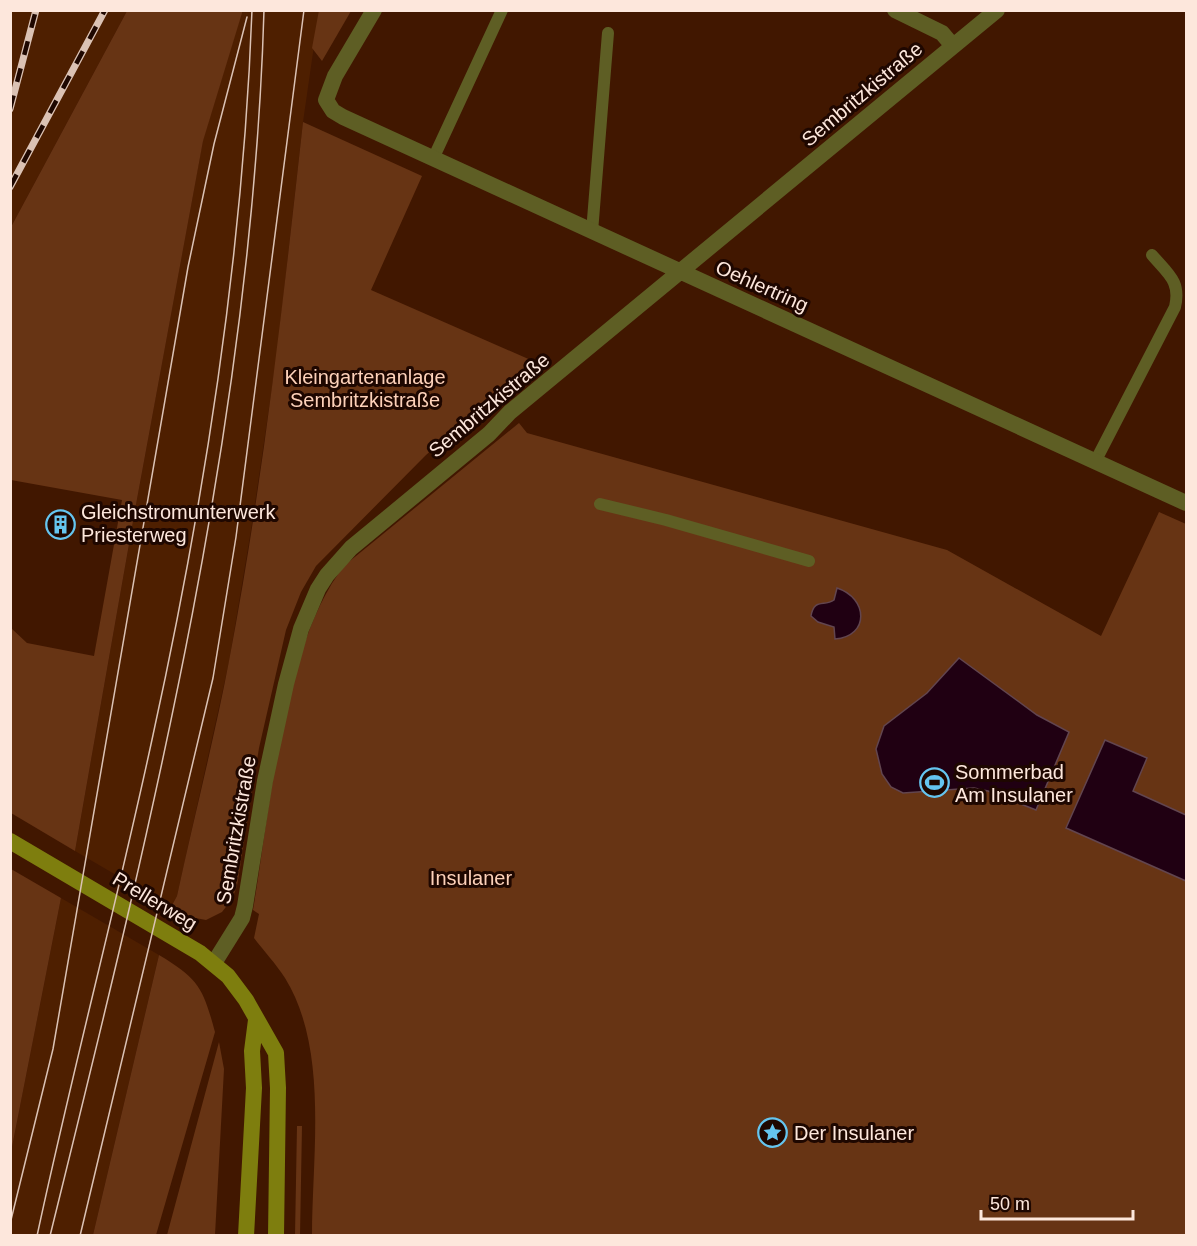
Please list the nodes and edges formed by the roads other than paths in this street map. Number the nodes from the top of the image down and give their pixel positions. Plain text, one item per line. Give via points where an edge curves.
1 (374, 10) edge
2 (502, 10) edge
3 (895, 10) edge
4 (997, 10) edge
5 (608, 33) dead end
6 (953, 46) junction
7 (433, 159) junction
8 (592, 232) junction
9 (1152, 255) dead end
10 (681, 273) junction
11 (1095, 462) junction
12 (1186, 503) edge
13 (600, 504) dead end
14 (809, 561) dead end
15 (10, 841) edge
16 (214, 963) junction
17 (256, 1020) junction
18 (246, 1236) edge
19 (276, 1236) edge

1 - 7 street, Oehlertring via 335,76 326,100 343,117
2 - 7 lane
3 - 6 street via 942,33
4 - 6 street, Sembritzkistraße
5 - 8 lane
6 - 10 street, Sembritzkistraße
7 - 8 street, Oehlertring
8 - 10 street, Oehlertring
9 - 11 lane via 1177,284 1179,293
10 - 11 street, Oehlertring
10 - 16 street, Sembritzkistraße via 510,412 489,434 365,536 327,575 309,609 286,684 242,918
11 - 12 street, Oehlertring
13 - 14 lane
15 - 16 main road, Prellerweg
16 - 17 main road, Prellerweg via 237,986
17 - 18 main road
17 - 19 main road, Prellerweg via 276,1053

